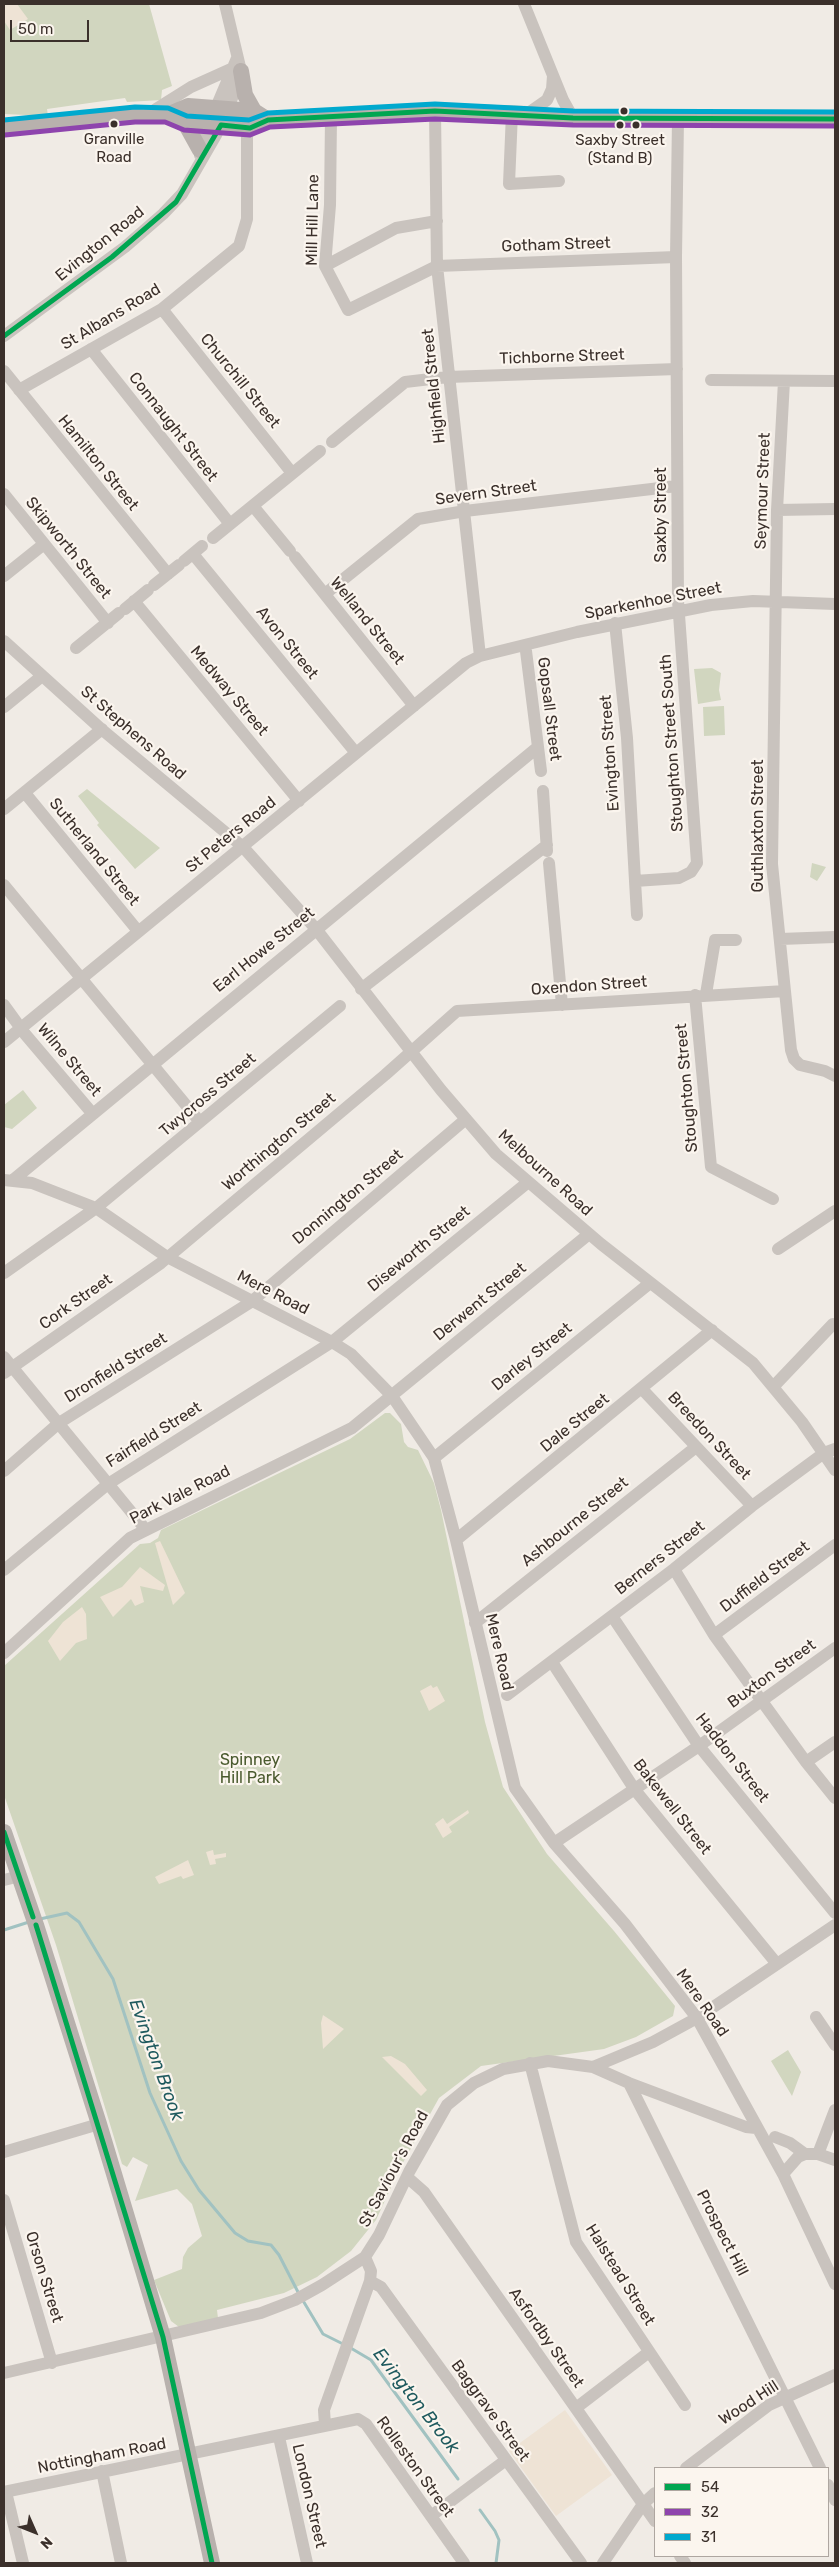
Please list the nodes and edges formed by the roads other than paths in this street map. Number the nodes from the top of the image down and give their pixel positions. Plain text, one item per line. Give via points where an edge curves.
1 (225, 4) edge
2 (524, 4) edge
3 (236, 66) junction
4 (553, 75) junction
5 (223, 108) junction
6 (254, 110) junction
7 (435, 111) junction
8 (148, 114) junction
9 (520, 114) junction
10 (167, 115) junction
11 (330, 117) junction
12 (573, 118) junction
13 (678, 119) junction
14 (835, 119) edge
15 (268, 120) junction
16 (186, 123) junction
17 (215, 125) junction
18 (4, 128) edge
19 (250, 128) junction
20 (200, 155) junction
21 (559, 182) dead end
22 (437, 221) junction
23 (676, 258) junction
24 (325, 266) junction
25 (438, 266) junction
26 (162, 309) junction
27 (4, 336) edge
28 (90, 349) junction
29 (677, 369) junction
30 (4, 371) edge
31 (448, 377) junction
32 (711, 380) dead end
33 (784, 381) junction
34 (835, 381) edge
35 (19, 390) junction
36 (332, 442) dead end
37 (320, 451) dead end
38 (292, 474) junction
39 (677, 486) junction
40 (4, 494) edge
41 (252, 506) junction
42 (835, 509) edge
43 (465, 510) junction
44 (777, 510) junction
45 (230, 524) junction
46 (213, 538) dead end
47 (44, 544) junction
48 (190, 557) joint
49 (168, 574) junction
50 (4, 576) edge
51 (325, 594) junction
52 (777, 601) junction
53 (835, 604) edge
54 (126, 608) junction
55 (680, 610) junction
56 (108, 623) junction
57 (615, 624) junction
58 (4, 641) edge
59 (76, 648) dead end
60 (526, 651) dead end
61 (480, 656) junction
62 (42, 676) junction
63 (414, 706) junction
64 (4, 708) edge
65 (102, 729) junction
66 (538, 747) junction
67 (356, 753) junction
68 (541, 770) dead end
69 (543, 792) dead end
70 (25, 793) junction
71 (299, 801) junction
72 (4, 809) edge
73 (243, 847) junction
74 (548, 853) junction
75 (635, 881) junction
76 (4, 885) edge
77 (637, 915) dead end
78 (316, 930) junction
79 (138, 932) junction
80 (835, 937) edge
81 (780, 939) junction
82 (736, 940) dead end
83 (81, 979) junction
84 (361, 989) junction
85 (785, 991) junction
86 (701, 995) junction
87 (4, 1005) edge
88 (562, 1005) junction
89 (340, 1006) dead end
90 (22, 1028) junction
91 (4, 1042) edge
92 (411, 1052) junction
93 (152, 1063) junction
94 (835, 1076) edge
95 (92, 1113) junction
96 (466, 1119) junction
97 (200, 1122) junction
98 (8, 1180) edge
99 (527, 1183) junction
100 (773, 1198) dead end
101 (96, 1208) junction
102 (835, 1211) edge
103 (589, 1234) junction
104 (778, 1249) dead end
105 (167, 1257) junction
106 (4, 1272) edge
107 (650, 1283) junction
108 (251, 1302) junction
109 (833, 1324) dead end
110 (712, 1330) junction
111 (332, 1342) junction
112 (6, 1365) edge
113 (774, 1386) junction
114 (642, 1389) junction
115 (392, 1396) junction
116 (59, 1424) junction
117 (696, 1447) junction
118 (830, 1451) edge
119 (434, 1458) junction
120 (835, 1470) edge
121 (4, 1471) edge
122 (108, 1484) junction
123 (752, 1506) junction
124 (146, 1530) junction
125 (456, 1540) junction
126 (835, 1545) edge
127 (674, 1569) junction
128 (4, 1570) edge
129 (612, 1616) junction
130 (475, 1623) junction
131 (714, 1635) junction
132 (835, 1648) edge
133 (4, 1653) edge
134 (552, 1662) junction
135 (507, 1696) dead end
136 (762, 1702) junction
137 (835, 1742) edge
138 (699, 1746) junction
139 (806, 1762) junction
140 (635, 1790) junction
141 (835, 1798) edge
142 (4, 1832) edge
143 (554, 1843) junction
144 (20, 1876) junction
145 (4, 1880) edge
146 (835, 1913) edge
147 (835, 1925) edge
148 (777, 1964) junction
149 (816, 2017) dead end
150 (697, 2018) junction
151 (835, 2045) edge
152 (530, 2063) junction
153 (593, 2068) junction
154 (629, 2083) junction
155 (835, 2110) edge
156 (99, 2124) junction
157 (756, 2128) junction
158 (775, 2137) dead end
159 (4, 2152) edge
160 (805, 2154) junction
161 (818, 2154) junction
162 (835, 2160) edge
163 (783, 2174) junction
164 (407, 2177) junction
165 (4, 2200) edge
166 (365, 2256) junction
167 (370, 2281) junction
168 (835, 2284) edge
169 (163, 2337) junction
170 (649, 2352) junction
171 (52, 2363) junction
172 (4, 2373) edge
173 (835, 2375) edge
174 (785, 2397) junction
175 (685, 2405) dead end
176 (576, 2408) junction
177 (325, 2425) junction
178 (279, 2437) junction
179 (189, 2456) junction
180 (506, 2460) junction
181 (687, 2467) edge
182 (820, 2467) edge
183 (102, 2471) junction
184 (5, 2492) edge
185 (654, 2494) edge
186 (644, 2504) junction
187 (431, 2516) junction
188 (654, 2519) edge
189 (23, 2563) edge
190 (122, 2563) edge
191 (212, 2563) edge
192 (307, 2563) edge
193 (464, 2563) edge
194 (581, 2563) edge
195 (603, 2563) edge

1 - 3 street
2 - 4 street
3 - 5 street
3 - 6 main road via 245,95
3 - 8 street via 191,87
4 - 9 street via 547,100
4 - 12 street
5 - 6 main road
5 - 10 main road via 188,106
5 - 17 street
6 - 15 main road
7 - 9 main road
7 - 11 main road
7 - 22 street, Highfield Street
8 - 10 main road
8 - 18 main road
9 - 12 main road
9 - 21 street via 509,184
10 - 16 main road
11 - 15 main road
11 - 24 street, Mill Hill Lane via 330,205
12 - 13 main road
13 - 14 main road
13 - 23 street, Saxby Street
15 - 19 main road
16 - 17 main road
16 - 20 main road
17 - 19 main road
17 - 20 street, Evington Road
19 - 26 street, St Albans Road via 247,136 246,218 239,246
20 - 27 street, Evington Road via 182,194 163,214 75,285
22 - 24 street via 396,228
22 - 25 street, Highfield Street
23 - 25 street, Gotham Street
23 - 29 street, Saxby Street
24 - 25 street, Mill Hill Lane via 348,310
25 - 31 street, Highfield Street
26 - 28 street, St Albans Road
26 - 38 street, Churchill Street
28 - 35 street, St Albans Road
28 - 45 street, Connaught Street
29 - 31 street, Tichborne Street
29 - 39 street, Saxby Street
30 - 35 street, Hamilton Street
31 - 36 street, Tichborne Street via 405,382
31 - 43 street, Highfield Street
32 - 33 street
33 - 34 street
33 - 44 street, Seymour Street
35 - 49 street, Hamilton Street
37 - 38 street
38 - 41 street
39 - 43 street, Severn Street
39 - 55 street, Saxby Street
40 - 47 street, Skipworth Street
41 - 45 street
41 - 51 street, Welland Street
42 - 44 street
43 - 51 street, Severn Street via 418,519
43 - 61 street, Highfield Street
44 - 52 street, Seymour Street
45 - 46 street
47 - 50 street
47 - 56 street, Skipworth Street
48 - 49 street, Skipworth Street
48 - 67 street, Avon Street
49 - 54 street, Skipworth Street
51 - 63 street, Welland Street
52 - 53 street, Sparkenhoe Street
52 - 55 street, Sparkenhoe Street via 726,603
52 - 81 street, Guthlaxton Street via 772,864
54 - 56 street, Skipworth Street
54 - 71 street, Medway Street
55 - 57 street, Sparkenhoe Street
55 - 75 street, Stoughton Street South via 697,863 691,872 679,878
56 - 59 street, Skipworth Street
57 - 61 street, Sparkenhoe Street
57 - 75 street, Evington Street via 627,738
58 - 62 street, St Stephens Road
60 - 66 street, Gopsall Street
61 - 63 street, St Peters Road via 466,663
62 - 64 street
62 - 65 street, St Stephens Road
63 - 67 street, St Peters Road
65 - 70 street
65 - 73 street, St Stephens Road
66 - 68 street, Gopsall Street
66 - 78 street, Earl Howe Street
67 - 71 street, St Peters Road
69 - 74 street
70 - 72 street
70 - 79 street, Sutherland Street
71 - 73 street, St Peters Road
73 - 78 street, Melbourne Road
73 - 79 street, St Peters Road
74 - 84 street
74 - 88 street
75 - 77 street, Evington Street
76 - 83 street
78 - 84 street, Melbourne Road
78 - 93 street, Earl Howe Street
79 - 83 street, St Peters Road
80 - 81 street
81 - 85 street, Guthlaxton Street
82 - 86 street via 715,940
83 - 90 street, St Peters Road
83 - 93 street
84 - 92 street, Melbourne Road
85 - 86 street, Oxendon Street
85 - 94 street, Guthlaxton Street via 794,1059
86 - 88 street, Oxendon Street
86 - 100 street, Stoughton Street via 711,1167
87 - 90 street, Wilne Street
88 - 92 street, Oxendon Street via 457,1011
89 - 97 street, Twycross Street
90 - 91 street, St Peters Road
90 - 95 street, Wilne Street
92 - 96 street, Melbourne Road
92 - 105 street, Worthington Street
93 - 95 street, Earl Howe Street
93 - 97 street
95 - 98 street, Earl Howe Street
96 - 99 street, Melbourne Road
96 - 108 street, Donnington Street
97 - 101 street, Twycross Street
98 - 101 street, Mere Road via 32,1182
99 - 103 street, Melbourne Road
99 - 111 street, Diseworth Street
101 - 105 street, Mere Road
101 - 106 street, Twycross Street
102 - 104 street
103 - 107 street, Melbourne Road
103 - 115 street, Derwent Street
105 - 108 street, Mere Road
105 - 112 street, Cork Street
107 - 110 street, Melbourne Road
107 - 119 street, Darley Street
108 - 111 street, Mere Road
108 - 116 street, Dronfield Street
109 - 113 street
110 - 113 street, Melbourne Road via 753,1363
110 - 114 street, Dale Street
111 - 115 street, Mere Road via 351,1354
111 - 122 street, Fairfield Street
112 - 116 street
113 - 118 street, Melbourne Road
114 - 117 street, Breedon Street
114 - 125 street, Dale Street
115 - 119 street, Mere Road
115 - 124 street, Park Vale Road via 352,1428
116 - 121 street, Dronfield Street
116 - 122 street
117 - 123 street, Breedon Street
117 - 130 street, Ashbourne Street
118 - 120 street, Melbourne Road
118 - 123 street, Berners Street
119 - 125 street, Mere Road
122 - 124 street
122 - 128 street, Fairfield Street
123 - 127 street, Berners Street
124 - 133 street, Park Vale Road via 130,1538
125 - 130 street, Mere Road
126 - 131 street, Duffield Street
127 - 129 street, Berners Street
127 - 131 street
129 - 134 street, Berners Street
129 - 138 street, Haddon Street
130 - 143 street, Mere Road via 515,1788
131 - 136 street
132 - 136 street, Buxton Street
134 - 135 street, Berners Street
134 - 140 street, Bakewell Street
136 - 138 street, Buxton Street
136 - 139 street
137 - 139 street
138 - 140 street, Buxton Street
138 - 146 street, Haddon Street
139 - 141 street
140 - 143 street, Buxton Street
140 - 148 street, Bakewell Street
142 - 144 main road
143 - 150 street, Mere Road via 625,1924
144 - 145 street
144 - 156 main road
147 - 148 street
148 - 150 street
149 - 151 street
150 - 153 street via 653,2042
150 - 157 street, Mere Road
152 - 153 street, St Saviour's Road via 572,2063
152 - 164 street, St Saviour's Road via 490,2074 447,2105
152 - 170 street, Halstead Street via 576,2242
153 - 154 street, St Saviour's Road
154 - 157 street, St Saviour's Road
154 - 174 street, Prospect Hill
155 - 161 street
156 - 159 street
156 - 169 main road
157 - 163 street, Mere Road
158 - 160 street
160 - 161 street
160 - 163 street
161 - 162 street
163 - 168 street, Mere Road
164 - 166 street, St Saviour's Road via 379,2235
164 - 176 street, Asfordby Street via 424,2192
165 - 171 street, Orson Street
166 - 167 street via 371,2271
166 - 169 street, St Saviour's Road via 300,2297 261,2313
167 - 177 street via 324,2410
167 - 180 street, Baggrave Street via 381,2287
169 - 171 street, St Saviour's Road
169 - 179 main road
170 - 175 street, Halstead Street
170 - 176 street
171 - 172 street, St Saviour's Road
173 - 174 street, Wood Hill
174 - 181 street, Wood Hill via 748,2419
174 - 182 street, Prospect Hill
176 - 186 street, Asfordby Street
177 - 178 street, Nottingham Road
177 - 187 street, Rolleston Street via 353,2419 363,2421
178 - 179 street, Nottingham Road
178 - 192 street, London Street
179 - 183 street, Nottingham Road
179 - 191 main road
180 - 187 street
180 - 194 street, Baggrave Street
183 - 184 street, Nottingham Road
183 - 190 street
184 - 189 street
185 - 186 street
186 - 188 street, Asfordby Street
186 - 195 street
187 - 193 street, Rolleston Street

